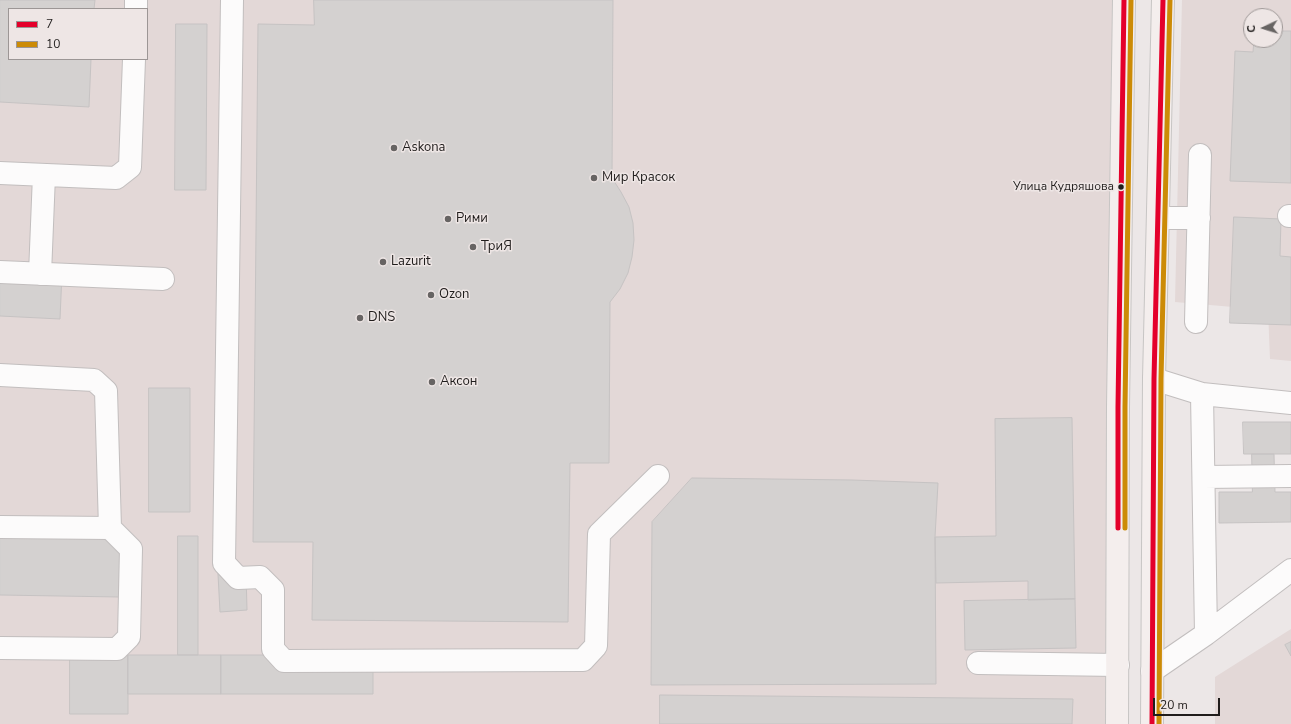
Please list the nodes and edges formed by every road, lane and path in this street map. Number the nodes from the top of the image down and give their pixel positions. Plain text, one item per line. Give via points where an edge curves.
1 (232, 0) edge
2 (1124, 0) edge
3 (1163, 0) edge
4 (134, 60) edge
5 (1200, 155) dead end
6 (0, 173) edge
7 (44, 175) junction
8 (1158, 218) junction
9 (1198, 218) junction
10 (0, 272) edge
11 (40, 274) junction
12 (163, 279) dead end
13 (1196, 322) dead end
14 (0, 375) edge
15 (1154, 379) junction
16 (1202, 394) junction
17 (1291, 403) edge
18 (658, 476) dead end
19 (1291, 476) edge
20 (1204, 477) junction
21 (0, 527) edge
22 (110, 528) junction
23 (1291, 570) edge
24 (1206, 634) junction
25 (0, 648) edge
26 (978, 663) dead end
27 (1118, 665) junction
28 (1152, 671) junction
29 (1117, 724) edge
30 (1152, 724) edge

1 - 18 lane via 224,563 238,578 260,577 273,590 273,649 284,661 583,660 596,646 599,534
2 - 27 main road via 1118,407
3 - 8 main road
4 - 7 lane via 130,167 116,178
5 - 9 lane
6 - 7 lane
7 - 11 lane
8 - 9 lane
8 - 15 main road
9 - 13 lane
10 - 11 lane
11 - 12 lane
14 - 22 lane via 94,380 106,391
15 - 16 lane
15 - 28 main road
16 - 17 lane
16 - 20 lane
19 - 20 lane
20 - 24 lane
21 - 22 lane
22 - 25 lane via 131,549 129,637 117,649
23 - 24 lane
24 - 28 lane
26 - 27 lane
27 - 29 main road
28 - 30 main road

